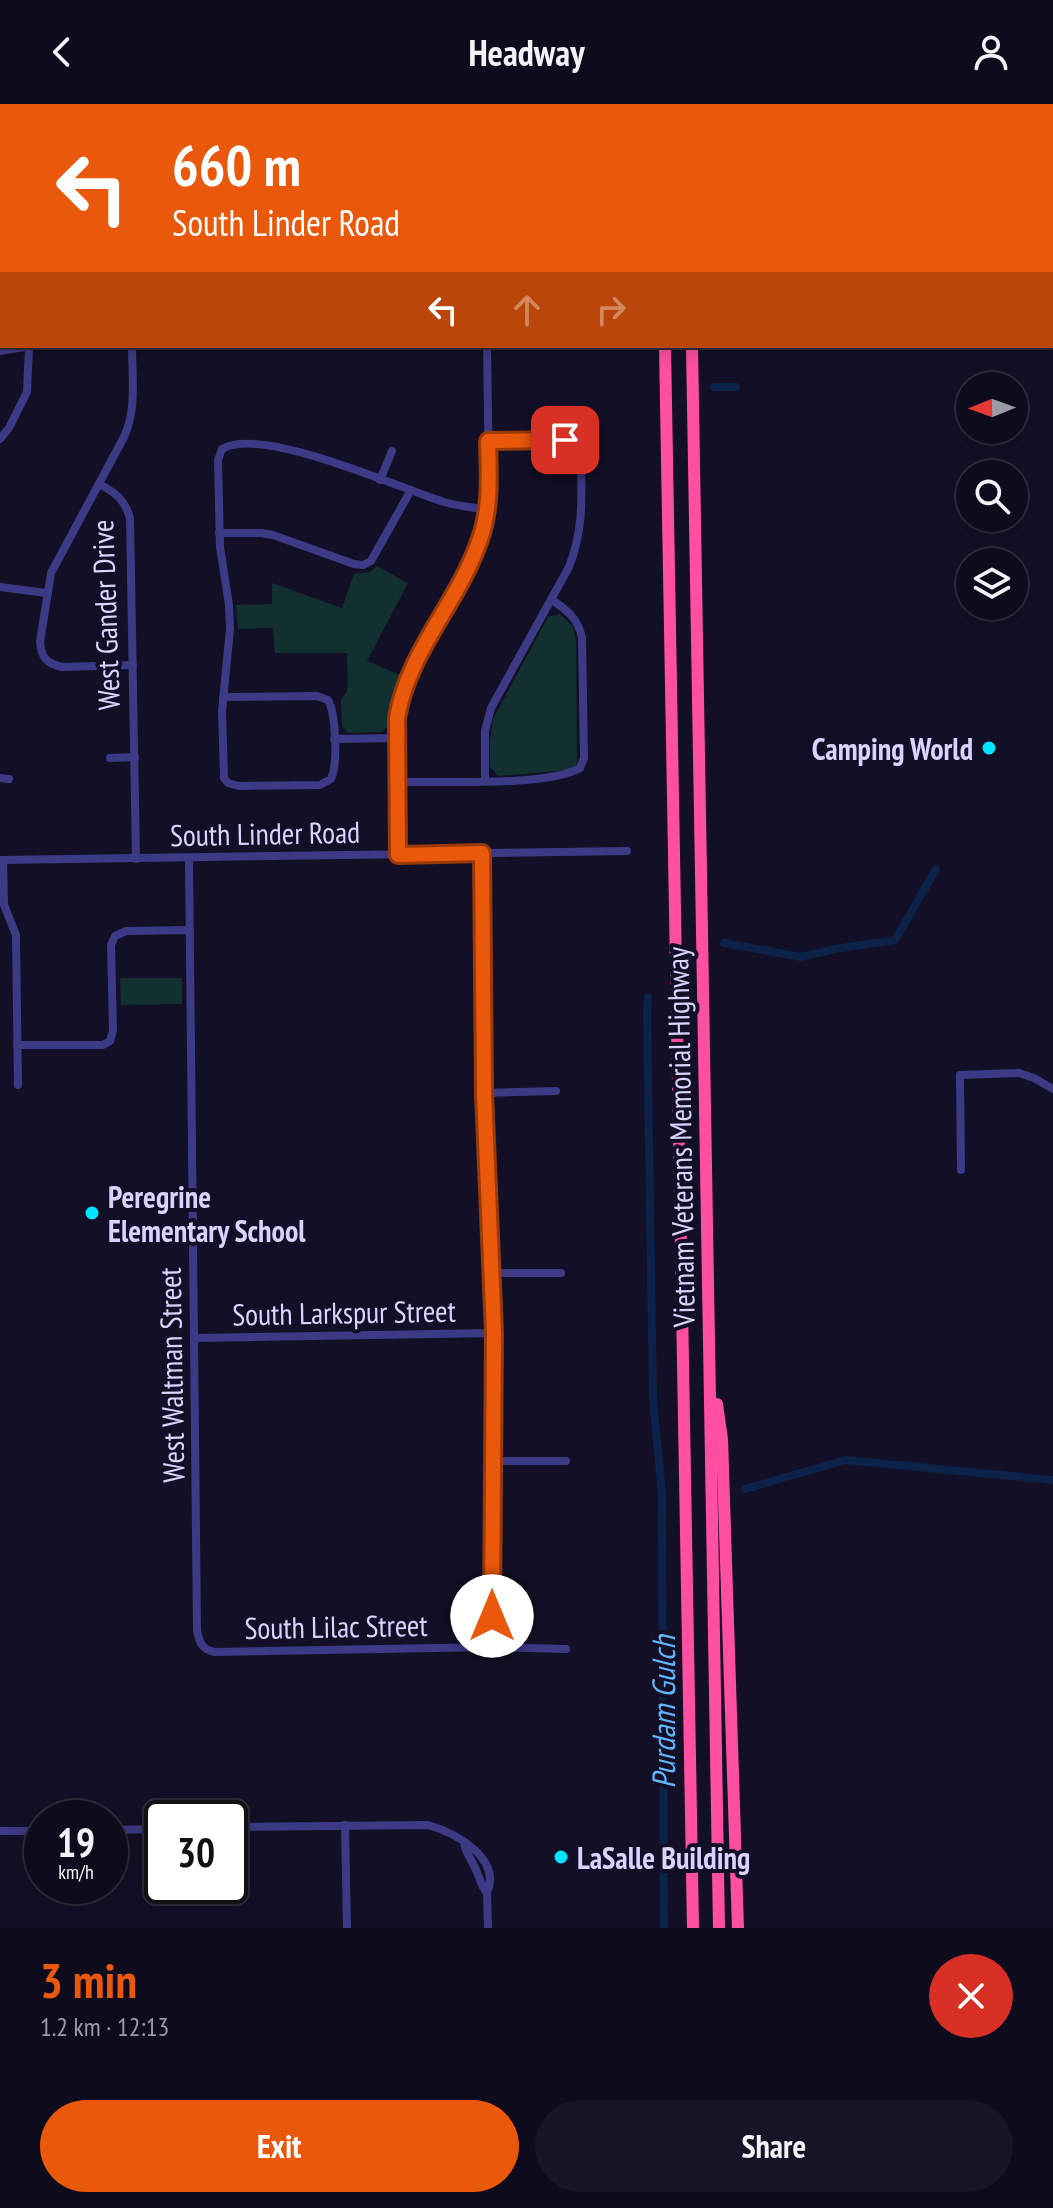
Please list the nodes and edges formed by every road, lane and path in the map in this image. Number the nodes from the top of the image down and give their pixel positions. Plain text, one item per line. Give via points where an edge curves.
1 (31, 348) edge
2 (132, 348) edge
3 (487, 348) edge
4 (665, 348) edge
5 (692, 348) edge
6 (0, 439) edge
7 (488, 441) junction
8 (392, 451) dead end
9 (380, 480) junction
10 (99, 484) junction
11 (411, 490) junction
12 (487, 510) junction
13 (219, 533) junction
14 (0, 587) edge
15 (46, 593) junction
16 (551, 599) junction
17 (133, 665) junction
18 (223, 697) junction
19 (396, 738) junction
20 (334, 739) junction
21 (135, 757) junction
22 (110, 758) dead end
23 (485, 781) junction
24 (397, 782) junction
25 (627, 851) dead end
26 (482, 853) junction
27 (398, 855) junction
28 (189, 858) junction
29 (136, 859) junction
30 (1, 860) edge
31 (190, 930) junction
32 (17, 1045) junction
33 (18, 1085) dead end
34 (1053, 1089) edge
35 (556, 1091) dead end
36 (484, 1093) junction
37 (961, 1170) dead end
38 (492, 1273) junction
39 (561, 1273) dead end
40 (494, 1333) junction
41 (194, 1338) junction
42 (710, 1348) junction
43 (493, 1461) junction
44 (566, 1461) dead end
45 (492, 1647) junction
46 (204, 1649) joint
47 (566, 1649) dead end
48 (345, 1825) junction
49 (248, 1827) edge
50 (0, 1831) edge
51 (24, 1831) edge
52 (347, 1928) edge
53 (488, 1928) edge
54 (693, 1928) edge
55 (719, 1928) edge
56 (738, 1928) edge

1 - 6 street via 27,392
2 - 10 street via 130,420
3 - 7 street
4 - 54 highway, Vietnam Veterans Memorial Highway
5 - 42 highway, Vietnam Veterans Memorial Highway
7 - 12 street
7 - 16 street via 565,440 581,450 578,544
8 - 9 street
9 - 11 street
9 - 13 street via 281,446 232,445 222,449 218,460
10 - 15 street via 51,573
10 - 17 street, West Gander Drive via 123,501 130,518
11 - 12 street
11 - 13 street via 371,561 363,565 273,535
12 - 19 street via 474,555 407,680
13 - 18 street via 230,629
14 - 15 street
15 - 17 street via 40,642 45,660 62,667
16 - 23 street via 491,708 485,731
16 - 23 street via 580,626 584,758 570,774
17 - 21 street, West Gander Drive
18 - 20 street via 328,700
18 - 20 street via 223,773 228,783 320,785 331,779
19 - 20 street
19 - 24 street
21 - 22 street
21 - 29 street, West Gander Drive
23 - 24 street
24 - 27 street
25 - 26 street, South Linder Road
26 - 27 street, South Linder Road
26 - 36 street
27 - 28 street, South Linder Road
28 - 29 street, South Linder Road
28 - 31 street, West Waltman Street
29 - 30 street, South Linder Road
30 - 32 street via 4,905 16,935
31 - 32 street via 126,931 115,936 110,1041
31 - 41 street, West Waltman Street
32 - 33 street
34 - 37 street via 1019,1073 960,1075
35 - 36 street
36 - 38 street
38 - 39 street
38 - 40 street
40 - 41 street, South Larkspur Street
40 - 43 street
41 - 46 street, West Waltman Street via 197,1630
42 - 55 highway, Vietnam Veterans Memorial Highway
42 - 56 highway via 722,1439
43 - 44 street
43 - 45 street
45 - 46 street, South Lilac Street
45 - 47 street, South Lilac Street
48 - 49 street
48 - 52 street
48 - 53 street via 428,1825 464,1842 487,1893
50 - 51 street

